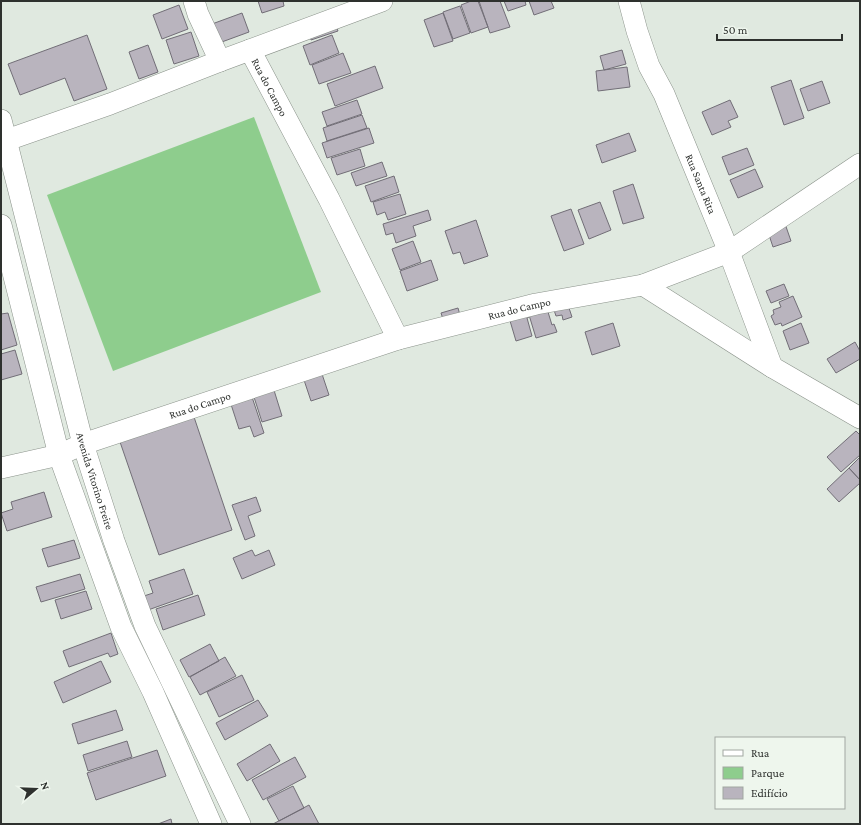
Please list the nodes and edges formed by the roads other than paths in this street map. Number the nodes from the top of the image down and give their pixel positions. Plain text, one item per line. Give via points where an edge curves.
1 (194, 1) edge
2 (382, 1) edge
3 (629, 1) edge
4 (250, 50) junction
5 (220, 61) junction
6 (1, 120) edge
7 (7, 140) junction
8 (860, 164) edge
9 (1, 225) edge
10 (729, 252) junction
11 (643, 285) junction
12 (398, 339) junction
13 (772, 367) junction
14 (860, 418) edge
15 (83, 444) junction
16 (59, 455) junction
17 (1, 468) edge
18 (201, 744) junction
19 (181, 755) junction
20 (211, 824) edge
21 (240, 824) edge

1 - 5 street
2 - 4 street
3 - 10 street, Rua Santa Rita via 649,66 664,94
4 - 5 street
4 - 12 street, Rua do Campo via 329,199
5 - 7 street via 110,104
6 - 7 street, Avenida Vitorino Freire
7 - 15 street, Avenida Vitorino Freire
8 - 10 street, Rua do Campo
9 - 16 street, Avenida Vitorino Freire
10 - 11 street, Rua do Campo
10 - 13 street, Rua Santa Rita
11 - 12 street, Rua do Campo via 536,304
11 - 13 street
12 - 15 street, Rua do Campo
13 - 14 street
15 - 16 street, Rua do Campo
15 - 18 street, Avenida Vitorino Freire via 144,626
16 - 17 street, Rua do Campo
16 - 19 street, Avenida Vitorino Freire via 121,626
18 - 19 street
18 - 21 street, Avenida Vitorino Freire
19 - 20 street, Avenida Vitorino Freire

